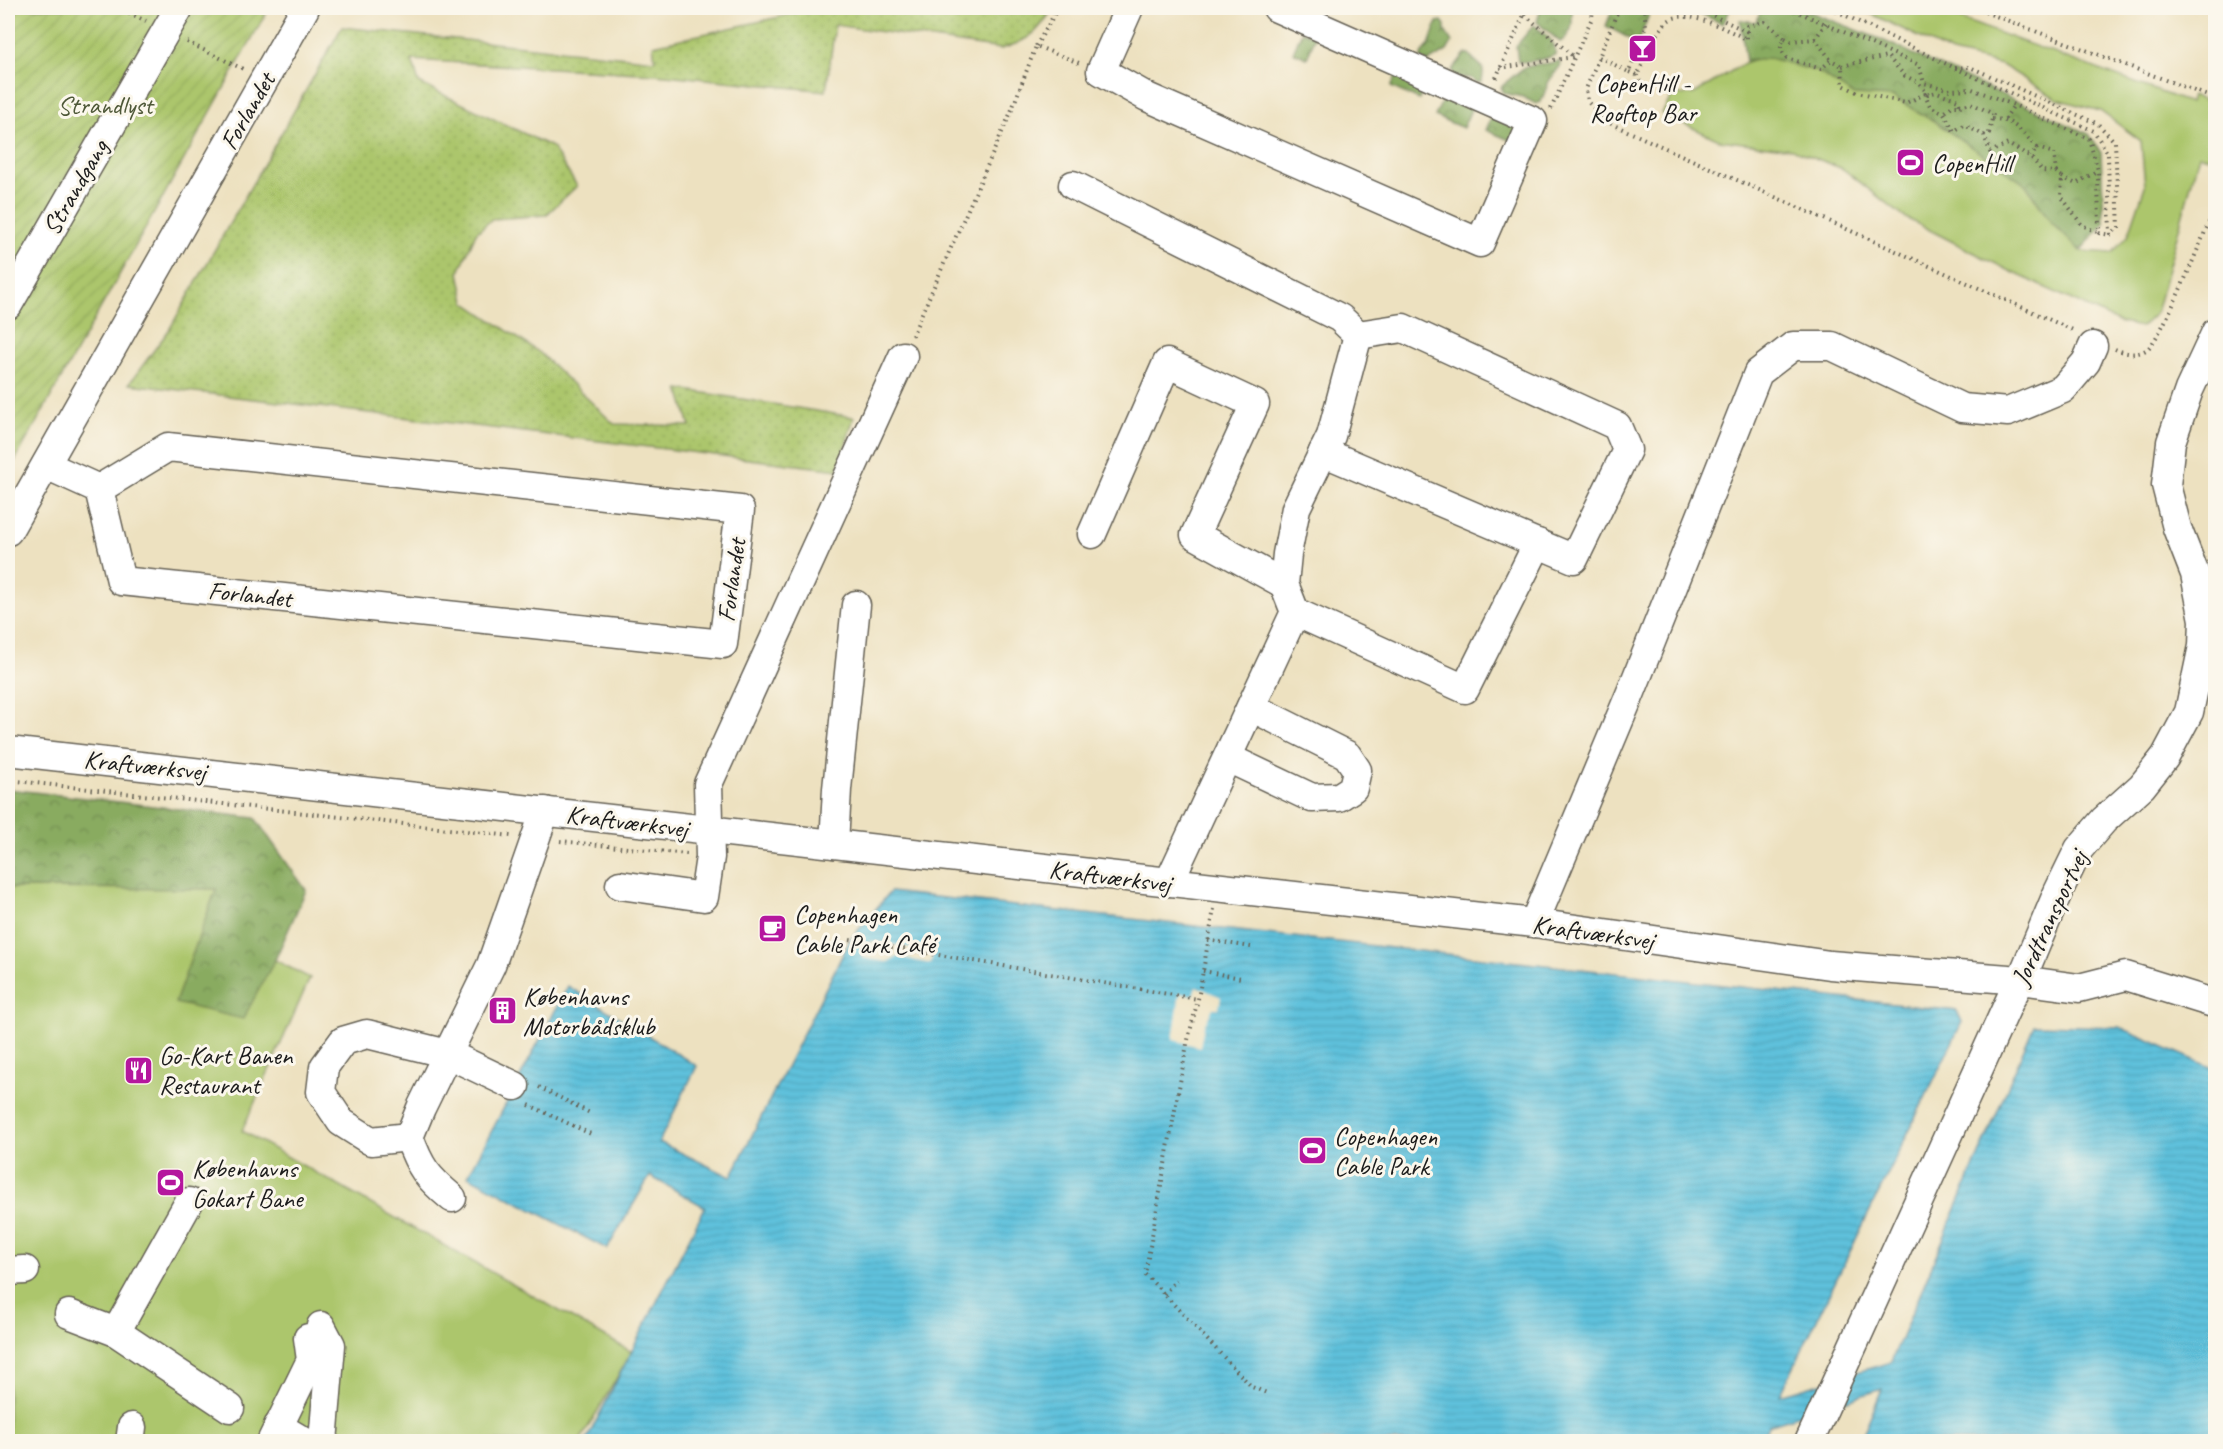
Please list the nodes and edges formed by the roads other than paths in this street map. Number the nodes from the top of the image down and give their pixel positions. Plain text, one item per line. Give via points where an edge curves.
1 (305, 8) edge
2 (1130, 8) edge
3 (1277, 8) edge
4 (172, 19) edge
5 (1073, 185) dead end
6 (8, 305) edge
7 (2216, 332) edge
8 (1358, 335) junction
9 (2094, 342) road end
10 (903, 356) road end
11 (1323, 452) junction
12 (46, 465) junction
13 (99, 489) junction
14 (8, 531) edge
15 (1092, 534) dead end
16 (1538, 543) junction
17 (1284, 584) junction
18 (856, 605) dead end
19 (1295, 612) junction
20 (1251, 707) junction
21 (8, 751) edge
22 (1228, 758) junction
23 (545, 811) junction
24 (709, 830) junction
25 (834, 844) junction
26 (1169, 882) junction
27 (620, 885) dead end
28 (1534, 923) junction
29 (2021, 981) junction
30 (2213, 997) edge
31 (448, 1054) junction
32 (522, 1090) road end
33 (409, 1137) junction
34 (452, 1198) dead end
35 (189, 1202) dead end
36 (69, 1314) dead end
37 (116, 1332) junction
38 (230, 1408) dead end
39 (305, 1442) edge
40 (322, 1442) edge
41 (1809, 1442) edge

1 - 12 street, Forlandet
2 - 3 street via 1101,71 1147,97 1480,243 1533,121
4 - 6 street, Strandgang
5 - 8 street via 1340,318
7 - 29 street, Jordtransportvej via 2189,390 2171,442 2166,485 2195,574 2204,620 2204,646 2189,712 2165,757 2142,786 2079,849
8 - 11 street via 1331,436
8 - 16 street via 1403,328 1617,426 1627,450 1574,559
9 - 28 street via 2086,362 2063,389 2008,412 1962,408 1832,346 1793,346 1758,373
10 - 24 street via 708,784
11 - 16 street
11 - 17 street via 1296,508
12 - 13 street
12 - 14 street, Forlandet
13 - 13 street, Forlandet via 121,581 723,644 740,510 168,447
15 - 17 street via 1167,363 1255,404 1195,535
16 - 19 street via 1465,689
17 - 19 street
18 - 25 street
19 - 20 street
20 - 22 street
20 - 22 street via 1347,755 1357,770 1353,788 1339,797 1312,798
21 - 23 street, Kraftværksvej
22 - 26 street
23 - 24 street, Kraftværksvej
23 - 31 street via 491,965
24 - 25 street, Kraftværksvej
24 - 27 street via 710,857 704,897
25 - 26 street, Kraftværksvej
26 - 28 street, Kraftværksvej
28 - 29 street, Kraftværksvej via 1830,965
29 - 30 street, Kraftværksvej via 2079,988 2126,976
29 - 41 street, Jordtransportvej
31 - 32 street
31 - 33 street
31 - 33 street via 367,1034 343,1041 324,1068 321,1092 341,1122 371,1141
33 - 34 street via 419,1164
35 - 37 street
36 - 37 street
37 - 38 street
39 - 40 street via 275,1433 311,1360 315,1332 331,1345

